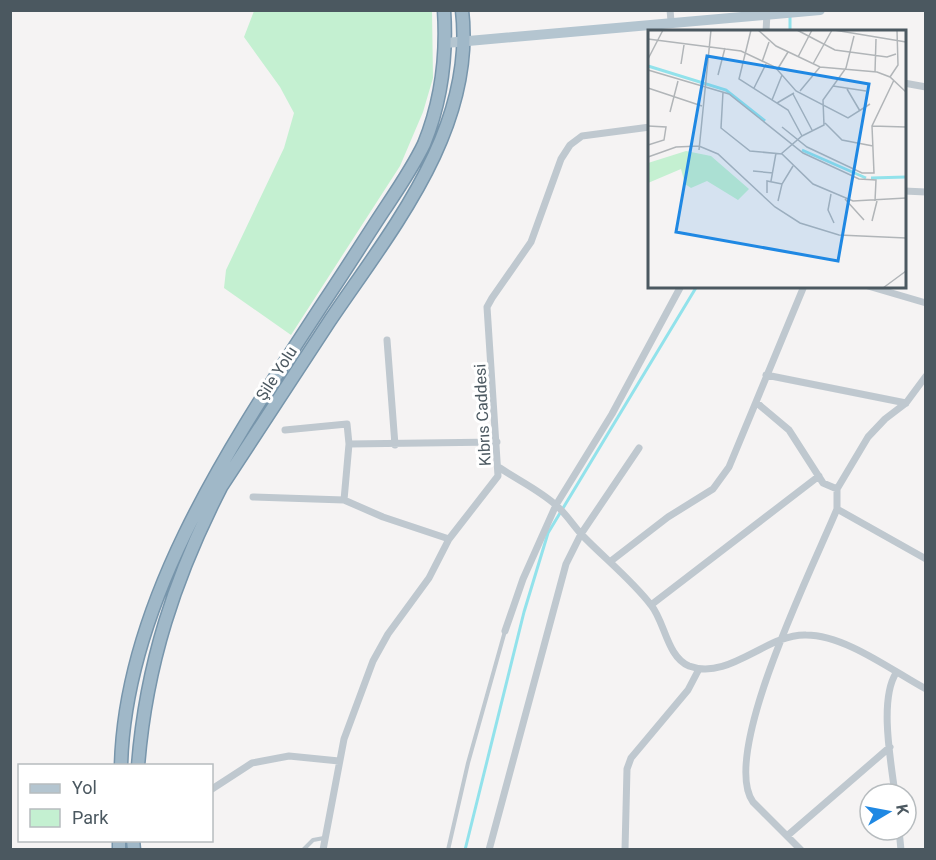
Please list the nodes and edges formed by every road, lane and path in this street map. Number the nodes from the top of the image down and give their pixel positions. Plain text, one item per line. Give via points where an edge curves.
1 (444, 10) edge
2 (462, 10) edge
3 (820, 10) edge
4 (804, 11) edge
5 (770, 12) edge
6 (671, 16) edge
7 (766, 30) edge
8 (465, 41) junction
9 (446, 43) junction
10 (906, 83) edge
11 (926, 87) edge
12 (648, 127) edge
13 (906, 191) edge
14 (926, 192) edge
15 (680, 288) edge
16 (803, 288) edge
17 (875, 288) edge
18 (926, 303) edge
19 (387, 340) dead end
20 (765, 375) junction
21 (926, 376) edge
22 (757, 403) junction
23 (906, 403) junction
24 (285, 430) dead end
25 (497, 442) junction
26 (348, 444) junction
27 (395, 445) junction
28 (639, 448) dead end
29 (500, 468) junction
30 (819, 476) junction
31 (837, 489) junction
32 (253, 497) dead end
33 (344, 500) junction
34 (556, 505) junction
35 (837, 509) junction
36 (581, 534) junction
37 (449, 539) junction
38 (926, 559) edge
39 (611, 561) junction
40 (651, 605) junction
41 (506, 631) joint
42 (780, 641) junction
43 (699, 669) junction
44 (896, 673) junction
45 (926, 689) edge
46 (890, 747) junction
47 (339, 760) junction
48 (121, 764) edge
49 (138, 764) edge
50 (894, 782) edge
51 (213, 788) edge
52 (787, 836) junction
53 (324, 838) junction
54 (303, 849) edge
55 (323, 849) edge
56 (448, 849) edge
57 (489, 849) edge
58 (625, 849) edge
59 (801, 849) edge

1 - 9 highway, Şile Yolu
2 - 8 highway, Şile Yolu
3 - 4 main road
4 - 5 main road
5 - 6 main road
5 - 7 street
6 - 8 main road
8 - 9 main road
8 - 49 highway, Şile Yolu via 452,111 439,147 411,201 221,487 201,526 162,627 148,686
9 - 48 highway, Şile Yolu via 434,112 407,175 203,497 184,538 158,597 138,658 124,723
10 - 11 street
12 - 25 street, Kıbrıs Caddesi via 582,136 570,145 561,159 531,242 492,298 488,307
13 - 14 street
15 - 34 street via 612,414
16 - 20 street
17 - 18 street
19 - 27 street
20 - 22 street
20 - 23 street
21 - 23 street
22 - 30 street via 789,430
22 - 39 street via 729,467 713,489
23 - 31 street via 868,437
24 - 26 street via 347,424
25 - 27 street
25 - 29 street, Kıbrıs Caddesi
26 - 27 street
26 - 33 street
28 - 36 street
29 - 34 street
29 - 37 street, Kıbrıs Caddesi via 494,483
30 - 31 street via 829,488
30 - 40 street
31 - 35 street
32 - 33 street
33 - 37 street
34 - 36 street
34 - 41 street via 523,579
35 - 38 street
35 - 42 street
36 - 39 street
36 - 57 street via 555,597
37 - 47 street, Kıbrıs Caddesi via 429,578 373,661 350,715
39 - 40 street
40 - 43 street via 679,660
41 - 56 lane via 468,762
42 - 43 street via 724,665
42 - 44 street via 804,634 825,638 871,657
42 - 52 street via 756,707 745,784 753,802
43 - 58 street via 688,690 631,758 627,768
44 - 45 street
44 - 46 street via 889,690
46 - 50 street
46 - 52 street
47 - 51 street via 289,756 252,763
47 - 53 street, Kıbrıs Caddesi
52 - 59 street
53 - 54 lane via 313,840
53 - 55 street, Kıbrıs Caddesi

